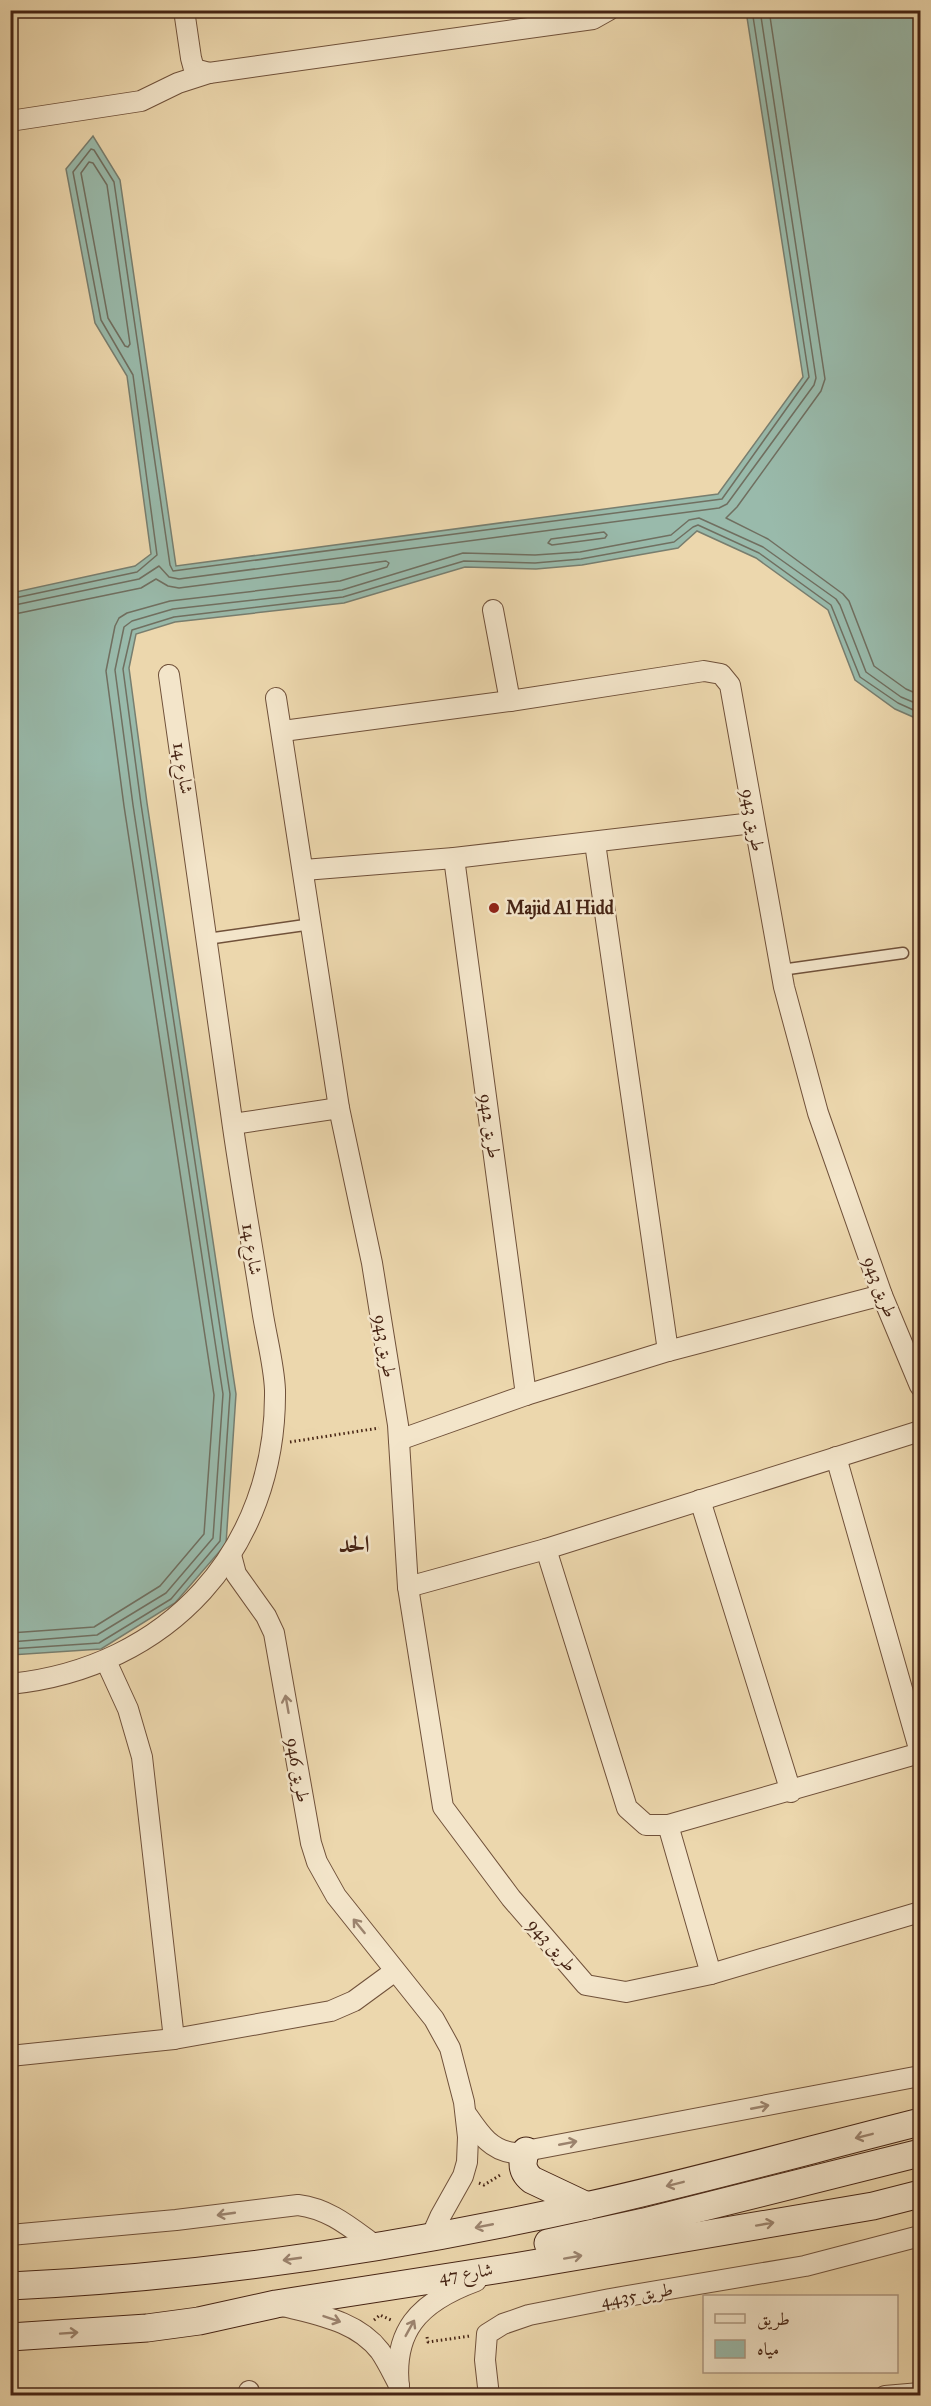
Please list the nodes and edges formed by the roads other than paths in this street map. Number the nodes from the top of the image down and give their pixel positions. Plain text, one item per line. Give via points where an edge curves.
1 (184, 10) edge
2 (609, 10) edge
3 (209, 73) junction
4 (10, 121) edge
5 (493, 610) dead end
6 (169, 675) dead end
7 (276, 698) dead end
8 (510, 701) junction
9 (283, 731) junction
10 (753, 823) junction
11 (595, 843) junction
12 (454, 858) junction
13 (304, 870) junction
14 (312, 924) junction
15 (207, 939) junction
16 (903, 953) dead end
17 (781, 970) junction
18 (339, 1108) junction
19 (233, 1124) junction
20 (882, 1295) junction
21 (668, 1351) junction
22 (921, 1386) edge
23 (526, 1395) junction
24 (921, 1431) edge
25 (399, 1433) junction
26 (836, 1458) junction
27 (700, 1500) junction
28 (546, 1549) junction
29 (231, 1555) junction
30 (408, 1587) junction
31 (106, 1661) junction
32 (10, 1684) edge
33 (921, 1753) edge
34 (791, 1792) junction
35 (668, 1825) junction
36 (921, 1912) edge
37 (395, 1971) junction
38 (711, 1974) junction
39 (174, 2039) junction
40 (10, 2056) edge
41 (921, 2076) edge
42 (465, 2113) junction
43 (921, 2122) edge
44 (516, 2152) junction
45 (921, 2153) edge
46 (921, 2194) edge
47 (586, 2206) junction
48 (10, 2235) edge
49 (921, 2236) edge
50 (431, 2237) junction
51 (376, 2247) junction
52 (514, 2266) junction
53 (10, 2286) edge
54 (276, 2304) junction
55 (199, 2321) junction
56 (10, 2337) edge
57 (399, 2390) edge
58 (918, 2394) edge
59 (489, 2396) edge
60 (885, 2396) edge

1 - 3 street via 194,69
2 - 3 street via 593,19
3 - 4 street via 141,101
5 - 8 street
6 - 15 street, شارع 14
7 - 9 street, طريق 943
8 - 9 street, طريق 943
8 - 10 street, طريق 943 via 704,671 720,674 730,685
9 - 13 street, طريق 943
10 - 11 street
10 - 17 street, طريق 943
11 - 12 street
11 - 21 street
12 - 13 street
12 - 23 street, طريق 942
13 - 14 street, طريق 943
14 - 15 lane
14 - 18 street, طريق 943
15 - 19 street, شارع 14
16 - 17 lane
17 - 20 street, طريق 943 via 818,1113
18 - 19 street
18 - 25 street, طريق 943 via 372,1263
19 - 29 street, شارع 14 via 275,1389 271,1445 255,1507
20 - 21 street
20 - 22 street, طريق 943
21 - 23 street
23 - 25 street
24 - 26 street
25 - 30 street, طريق 943
26 - 27 street
26 - 33 street
27 - 28 street
27 - 34 street
28 - 30 street
28 - 35 street via 627,1808 646,1825
29 - 31 street, شارع 14 via 191,1605 160,1630
37 -> 29 street, طريق 946 via 336,1896 317,1862 274,1633 236,1574
30 - 38 street, طريق 943 via 443,1807 511,1898 586,1985 626,1992
31 - 32 street, شارع 14 via 39,1681
31 - 39 street via 128,1709 142,1756
33 - 34 street
34 - 35 street
35 - 38 street
36 - 38 street, طريق 943
37 - 39 street via 337,2009
37 - 42 street, طريق 946 via 434,2019 450,2048
39 - 40 street
44 -> 41 street
42 - 44 street via 494,2147
42 - 50 street, طريق 946 via 468,2137 463,2176
43 -> 47 street
44 - 47 street via 532,2180
45 - 55 street via 592,2234 286,2290
52 -> 46 street, شارع 47 via 873,2206
47 -> 50 street
51 -> 48 street via 337,2217 312,2206 298,2205
49 - 59 street, طريق 4435 via 805,2266 610,2299 503,2324 487,2334
50 - 51 street
51 -> 53 street via 146,2277
52 - 54 street, شارع 47
52 - 57 street via 451,2290 428,2304 408,2327 400,2354
54 - 55 street, شارع 47
54 -> 57 street via 321,2315 360,2331 380,2351
56 -> 55 street, شارع 47
58 - 60 street

